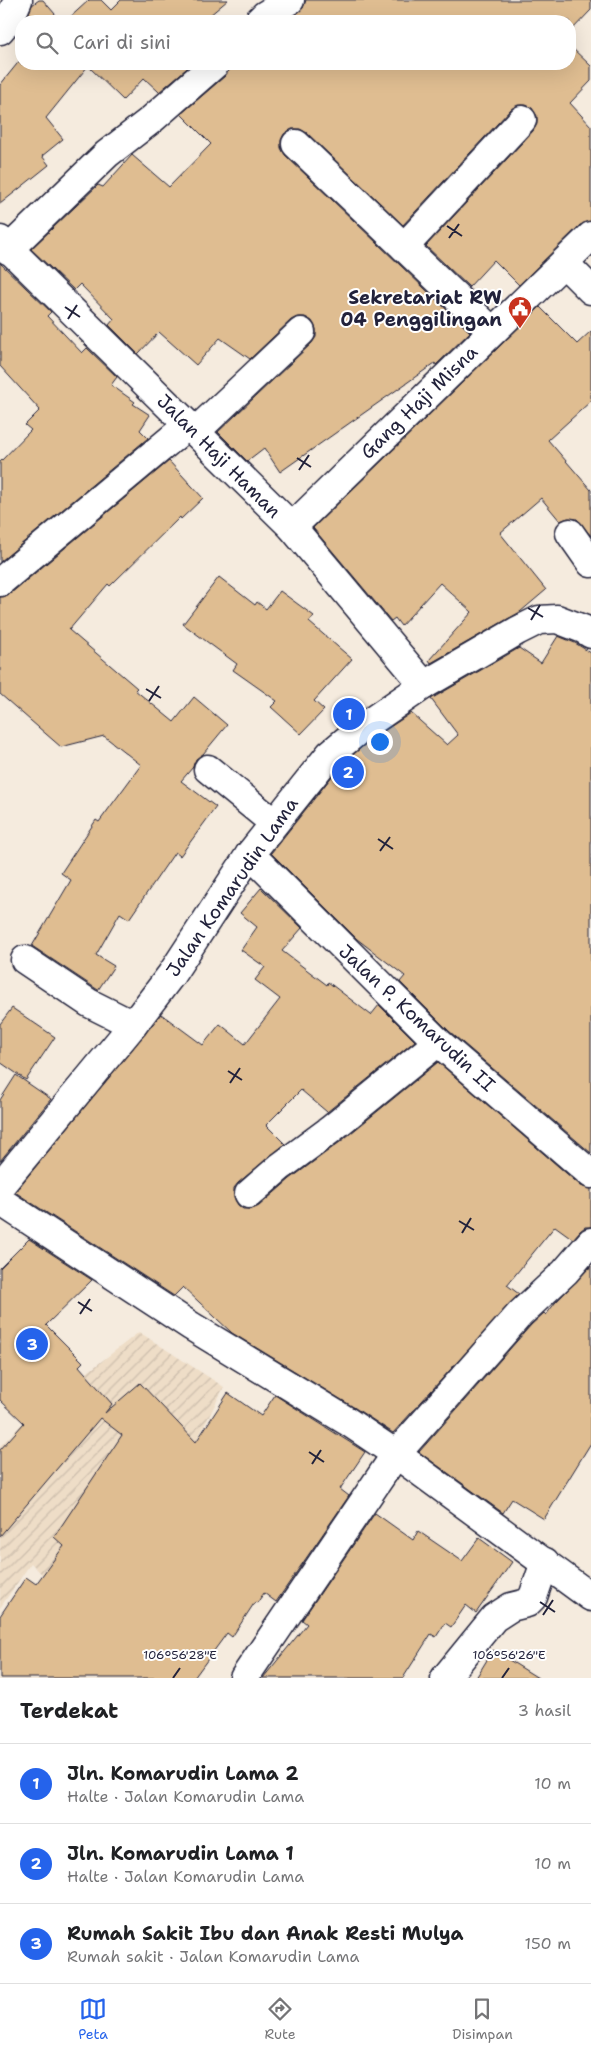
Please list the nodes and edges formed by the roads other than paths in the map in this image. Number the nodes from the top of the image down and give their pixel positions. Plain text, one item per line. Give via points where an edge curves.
1 (19, 0) edge
2 (26, 0) edge
3 (290, 0) edge
4 (265, 15) edge
5 (0, 30) edge
6 (209, 70) edge
7 (522, 120) dead end
8 (296, 144) dead end
9 (591, 236) edge
10 (4, 245) edge
11 (404, 247) junction
12 (564, 263) junction
13 (591, 290) edge
14 (492, 331) junction
15 (301, 332) dead end
16 (192, 428) junction
17 (292, 528) junction
18 (570, 533) dead end
19 (591, 564) edge
20 (0, 582) edge
21 (588, 628) edge
22 (424, 685) junction
23 (208, 769) dead end
24 (274, 823) junction
25 (250, 854) junction
26 (25, 960) dead end
27 (133, 1025) junction
28 (438, 1042) junction
29 (591, 1174) edge
30 (0, 1186) edge
31 (249, 1194) dead end
32 (0, 1201) edge
33 (591, 1242) edge
34 (396, 1454) junction
35 (545, 1562) junction
36 (591, 1597) edge
37 (244, 1678) edge
38 (445, 1678) edge

1 - 2 street
1 - 5 street
3 - 4 street
6 - 10 street
7 - 11 street
8 - 11 street
9 - 12 street, Gang Haji Misna
10 - 16 street, Jalan Haji Haman
11 - 14 street
12 - 13 street
12 - 14 street, Gang Haji Misna
14 - 17 street, Gang Haji Misna
15 - 16 street
16 - 17 street, Jalan Haji Haman
16 - 20 street
17 - 22 street, Jalan Haji Haman
18 - 19 street
21 - 22 street, Jalan Komarudin Lama via 557,619 539,620
22 - 24 street, Jalan Komarudin Lama via 330,754
23 - 24 street
24 - 25 street, Jalan Komarudin Lama
25 - 27 street, Jalan Komarudin Lama via 171,974
25 - 28 street, Jalan P. Komarudin II
26 - 27 street via 89,1003
27 - 30 street, Jalan Komarudin Lama
28 - 29 street, Jalan P. Komarudin II
28 - 31 street
32 - 34 street via 190,1326
33 - 34 street via 565,1272 520,1314
34 - 35 street
34 - 37 street
35 - 36 street
35 - 38 street via 533,1597 494,1618

